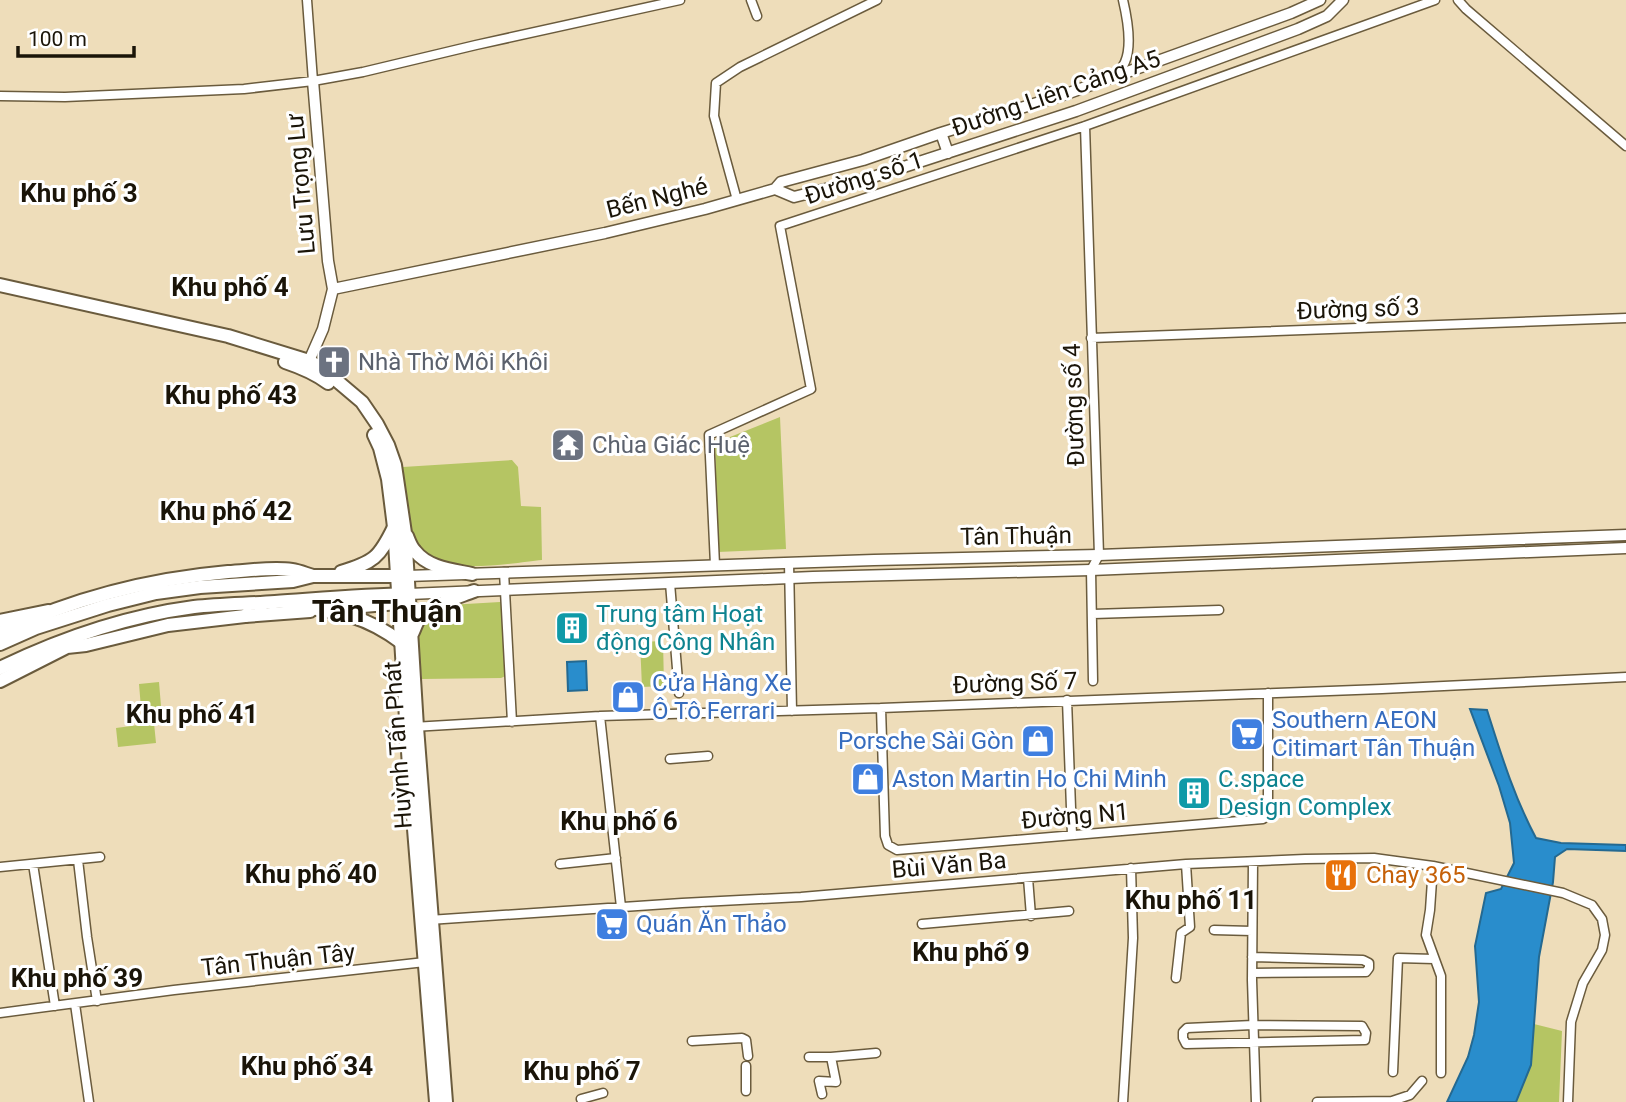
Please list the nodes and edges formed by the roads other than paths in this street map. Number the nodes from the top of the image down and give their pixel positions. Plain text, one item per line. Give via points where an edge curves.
1 (307, 0) edge
2 (680, 0) edge
3 (751, 0) edge
4 (877, 0) edge
5 (1123, 0) edge
6 (1320, 0) edge
7 (1343, 0) edge
8 (1435, 0) edge
9 (1458, 0) edge
10 (757, 16) dead end
11 (1115, 76) junction
12 (313, 81) junction
13 (1069, 93) junction
14 (0, 96) edge
15 (1076, 111) junction
16 (1085, 126) junction
17 (941, 133) junction
18 (1626, 146) edge
19 (948, 153) junction
20 (775, 189) junction
21 (737, 200) junction
22 (0, 285) edge
23 (333, 289) junction
24 (0, 293) edge
25 (94, 310) junction
26 (1626, 318) edge
27 (1091, 338) junction
28 (306, 365) junction
29 (400, 530) junction
30 (1626, 534) edge
31 (1626, 548) edge
32 (1225, 550) junction
33 (1099, 555) junction
34 (789, 563) junction
35 (1225, 564) junction
36 (715, 565) junction
37 (729, 565) junction
38 (1091, 570) junction
39 (504, 572) junction
40 (472, 574) junction
41 (313, 576) junction
42 (328, 576) junction
43 (401, 576) junction
44 (790, 578) junction
45 (729, 581) junction
46 (670, 583) junction
47 (505, 590) junction
48 (474, 591) junction
49 (401, 597) junction
50 (89, 600) junction
51 (265, 603) junction
52 (108, 605) junction
53 (323, 610) junction
54 (1219, 610) dead end
55 (48, 611) junction
56 (1093, 614) junction
57 (245, 616) junction
58 (0, 621) edge
59 (36, 628) junction
60 (0, 633) edge
61 (81, 633) junction
62 (407, 639) junction
63 (0, 644) edge
64 (67, 647) junction
65 (2, 667) edge
66 (20, 672) junction
67 (1626, 677) edge
68 (0, 681) edge
69 (1093, 681) dead end
70 (0, 689) edge
71 (679, 693) dead end
72 (1268, 693) junction
73 (1067, 700) junction
74 (881, 708) junction
75 (792, 711) junction
76 (600, 716) junction
77 (512, 722) junction
78 (412, 727) junction
79 (708, 756) dead end
80 (670, 759) dead end
81 (1072, 835) junction
82 (100, 857) dead end
83 (616, 858) junction
84 (78, 860) junction
85 (1253, 862) junction
86 (33, 864) junction
87 (560, 864) dead end
88 (1186, 864) junction
89 (1433, 866) junction
90 (0, 867) edge
91 (1131, 868) junction
92 (1028, 878) junction
93 (621, 907) junction
94 (1069, 911) dead end
95 (1031, 916) junction
96 (427, 920) junction
97 (922, 924) dead end
98 (1214, 930) dead end
99 (1252, 931) junction
100 (1252, 957) junction
101 (1434, 958) junction
102 (425, 962) junction
103 (1252, 973) junction
104 (1176, 978) dead end
105 (97, 1001) junction
106 (75, 1004) junction
107 (55, 1006) junction
108 (0, 1013) edge
109 (1253, 1025) junction
110 (692, 1041) dead end
111 (1254, 1043) junction
112 (876, 1053) dead end
113 (748, 1056) dead end
114 (809, 1057) dead end
115 (831, 1057) junction
116 (746, 1066) dead end
117 (1392, 1072) dead end
118 (1441, 1073) dead end
119 (1422, 1081) dead end
120 (746, 1091) dead end
121 (603, 1093) dead end
122 (822, 1094) dead end
123 (581, 1098) dead end
124 (89, 1102) edge
125 (436, 1102) edge
126 (446, 1102) edge
127 (1123, 1102) edge
128 (1256, 1102) edge
129 (1317, 1102) edge
130 (1568, 1102) edge

1 - 12 street, Lưu Trọng Lư
2 - 12 street
3 - 10 street
4 - 21 street, Bến Nghé via 716,83 714,116
5 - 11 street via 1127,54
6 - 11 street, Đường Liên Cảng A5
7 - 15 street, Đường Liên Cảng A5 via 1327,16 1298,29
8 - 16 street, Đường số 1
9 - 18 street
11 - 13 street, Đường Liên Cảng A5
12 - 14 street via 244,89
12 - 23 street, Lưu Trọng Lư
13 - 15 street
13 - 17 street, Đường Liên Cảng A5
15 - 19 street, Đường Liên Cảng A5
16 - 27 street, Đường số 4
16 - 36 street, Đường số 1 via 779,226 811,389 709,435
17 - 19 street
17 - 20 street, Đường Liên Cảng A5 via 781,182
19 - 20 street, Đường Liên Cảng A5 via 794,197
20 - 21 street, Đường Liên Cảng A5
21 - 23 street, Bến Nghé via 549,246
22 - 25 main road, Huỳnh Tấn Phát
23 - 28 street, Lưu Trọng Lư via 323,329
24 - 25 main road, Huỳnh Tấn Phát
25 - 28 main road, Huỳnh Tấn Phát via 228,336
26 - 27 street, Đường số 3
27 - 33 street, Đường số 4
28 - 29 main road, Huỳnh Tấn Phát via 346,397 371,428
29 - 40 main road via 425,560
29 - 42 main road via 366,564
29 - 43 main road, Huỳnh Tấn Phát
30 - 32 street, Tân Thuận
31 - 35 street, Tân Thuận
32 - 33 street, Tân Thuận
32 - 35 street
33 - 34 street, Tân Thuận
33 - 38 street
34 - 37 street, Tân Thuận
34 - 44 street
35 - 38 street, Tân Thuận
36 - 37 street, Tân Thuận
36 - 39 street, Tân Thuận
37 - 45 street
38 - 44 street, Tân Thuận
38 - 56 street
39 - 40 street, Tân Thuận
39 - 47 street
40 - 43 street, Tân Thuận
41 - 42 main road
41 - 50 main road via 291,570 200,575
41 - 52 main road via 156,593
42 - 43 main road
43 - 49 main road, Huỳnh Tấn Phát
44 - 45 street, Tân Thuận
44 - 75 street
45 - 46 street, Tân Thuận
46 - 47 street, Tân Thuận
46 - 71 street
47 - 48 street, Tân Thuận
47 - 77 street
48 - 49 street, Tân Thuận
48 - 62 main road via 429,610
49 - 51 main road
49 - 53 main road
49 - 62 main road, Huỳnh Tấn Phát
50 - 52 main road
50 - 55 main road
51 - 53 main road
51 - 57 main road
51 - 61 main road via 195,607
52 - 59 main road
53 - 57 main road
53 - 62 main road via 366,620
54 - 56 street
55 - 58 main road
55 - 59 main road
55 - 60 main road
56 - 69 street
57 - 64 main road via 168,625
59 - 63 main road
61 - 64 main road
61 - 65 main road
62 - 78 main road, Huỳnh Tấn Phát
64 - 66 main road
65 - 66 main road
66 - 68 main road
66 - 70 main road via 16,680
67 - 72 street, Đường Số 7
72 - 73 street, Đường Số 7
72 - 81 street, Đường N1 via 1266,817
73 - 74 street, Đường Số 7
73 - 81 street
74 - 75 street, Đường Số 7
74 - 81 street, Đường N1 via 888,845 897,850
75 - 76 street, Đường Số 7
76 - 77 street, Đường Số 7
76 - 83 street
77 - 78 street, Đường Số 7
78 - 96 main road, Huỳnh Tấn Phát
79 - 80 street
82 - 84 street
83 - 87 street
83 - 93 street
84 - 86 street
84 - 105 street
85 - 88 street, Bùi Văn Ba
85 - 89 street, Bùi Văn Ba via 1374,859
85 - 99 street
86 - 90 street
86 - 107 street
88 - 91 street, Bùi Văn Ba
88 - 104 street via 1190,926 1181,933
89 - 101 street via 1426,935
89 - 130 street, Bùi Văn Ba via 1563,892 1592,905 1602,919 1602,950 1583,983 1572,1022
91 - 92 street, Bùi Văn Ba
91 - 127 street via 1133,938
92 - 93 street, Bùi Văn Ba
92 - 95 street
93 - 96 street, Bùi Văn Ba
94 - 95 street
95 - 97 street
96 - 102 main road, Huỳnh Tấn Phát
96 - 126 main road, Huỳnh Tấn Phát
98 - 99 street
99 - 100 street
100 - 103 street
100 - 103 street via 1369,962 1366,972
101 - 117 street via 1398,958
101 - 118 street via 1441,975
102 - 105 street, Tân Thuận Tây
102 - 125 main road, Huỳnh Tấn Phát
103 - 109 street
105 - 106 street
106 - 107 street
106 - 124 street
107 - 108 street
109 - 111 street
109 - 111 street via 1187,1028 1183,1038 1186,1044
109 - 111 street via 1362,1026 1366,1033 1365,1040
110 - 113 street via 742,1038
111 - 128 street
112 - 115 street
114 - 115 street
115 - 122 street via 836,1082 819,1081
116 - 120 street
119 - 129 street via 1410,1095 1392,1101
121 - 123 street

